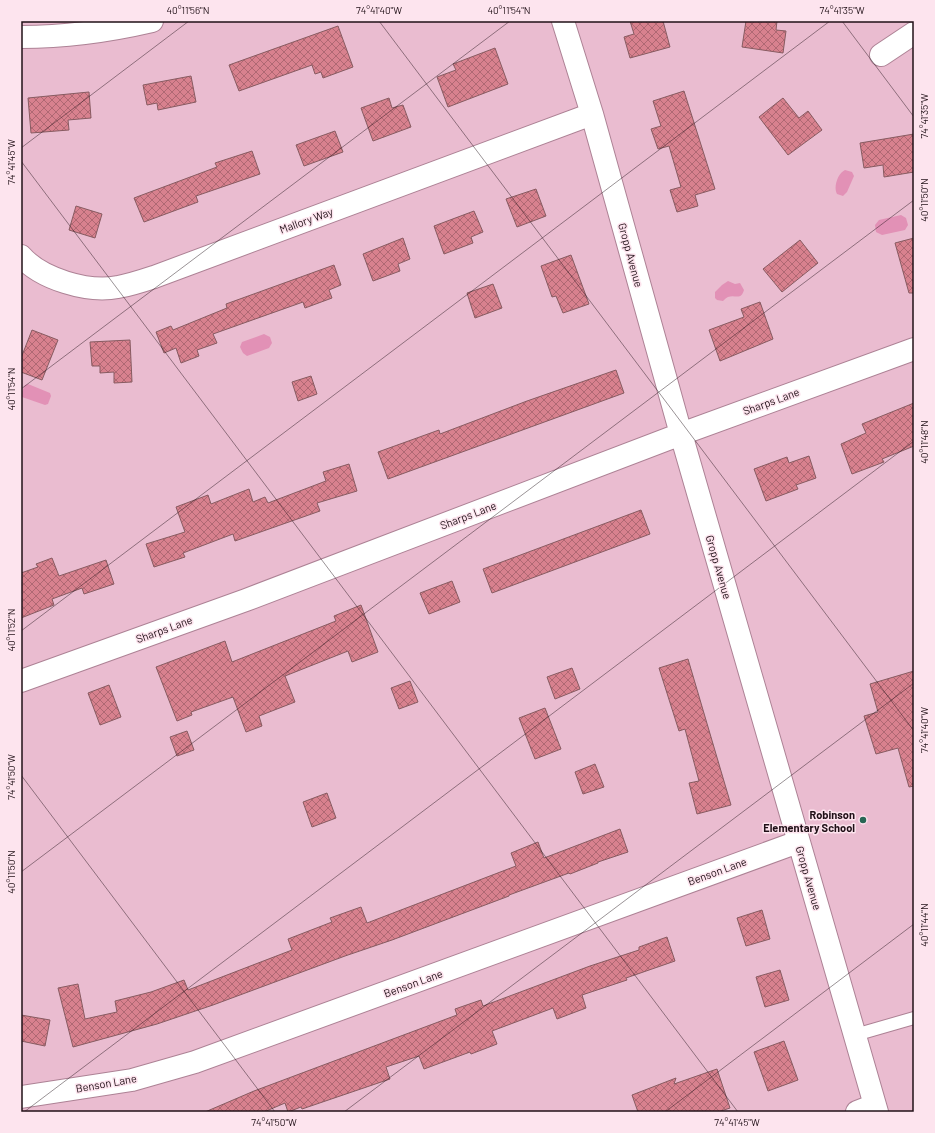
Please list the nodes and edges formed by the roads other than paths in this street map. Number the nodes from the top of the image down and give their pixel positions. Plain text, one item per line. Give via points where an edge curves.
1 (152, 21) edge
2 (563, 21) edge
3 (71, 28) edge
4 (914, 33) edge
5 (21, 37) edge
6 (881, 55) dead end
7 (592, 114) junction
8 (21, 256) edge
9 (914, 349) edge
10 (681, 434) junction
11 (21, 681) edge
12 (798, 842) junction
13 (914, 1018) edge
14 (855, 1035) junction
15 (21, 1097) edge
16 (869, 1110) edge

1 - 3 street via 124,27
2 - 7 street, Gropp Avenue
3 - 5 street via 46,37
4 - 6 street
7 - 8 street, Mallory Way via 154,277 118,288 68,284 45,274
7 - 10 street, Gropp Avenue
9 - 10 street, Sharps Lane
10 - 11 street, Sharps Lane via 246,600
10 - 12 street, Gropp Avenue
12 - 14 street, Gropp Avenue
12 - 15 street, Benson Lane via 195,1062 132,1080
13 - 14 lane
14 - 16 street, Gropp Avenue

